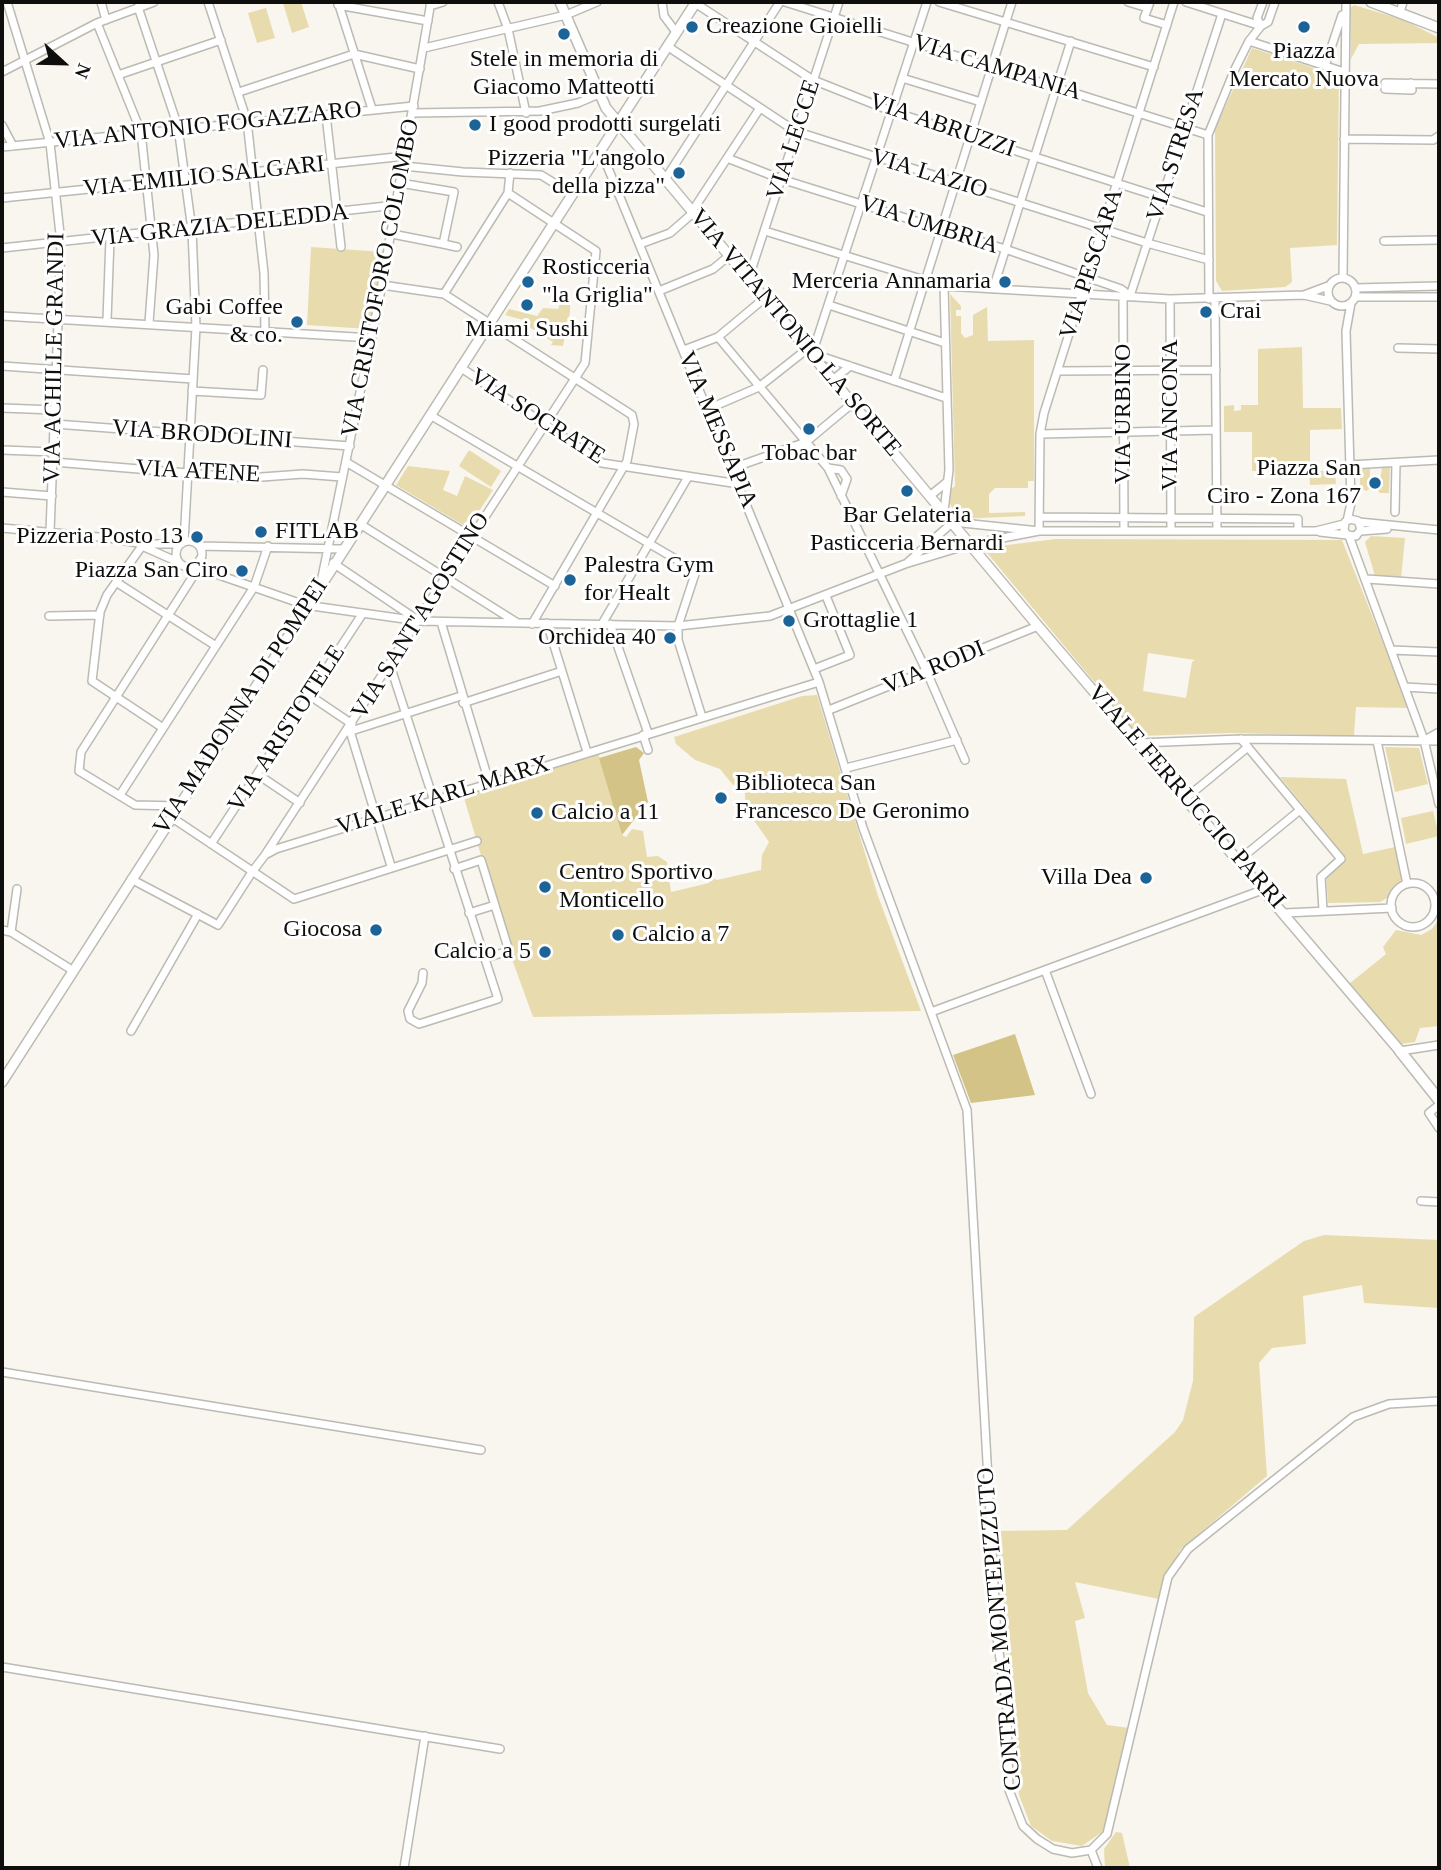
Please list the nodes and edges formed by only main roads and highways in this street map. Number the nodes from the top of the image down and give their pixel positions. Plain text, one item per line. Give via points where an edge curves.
1 (1400, 1051) road end
2 (1439, 1100) edge

1 - 2 main road

